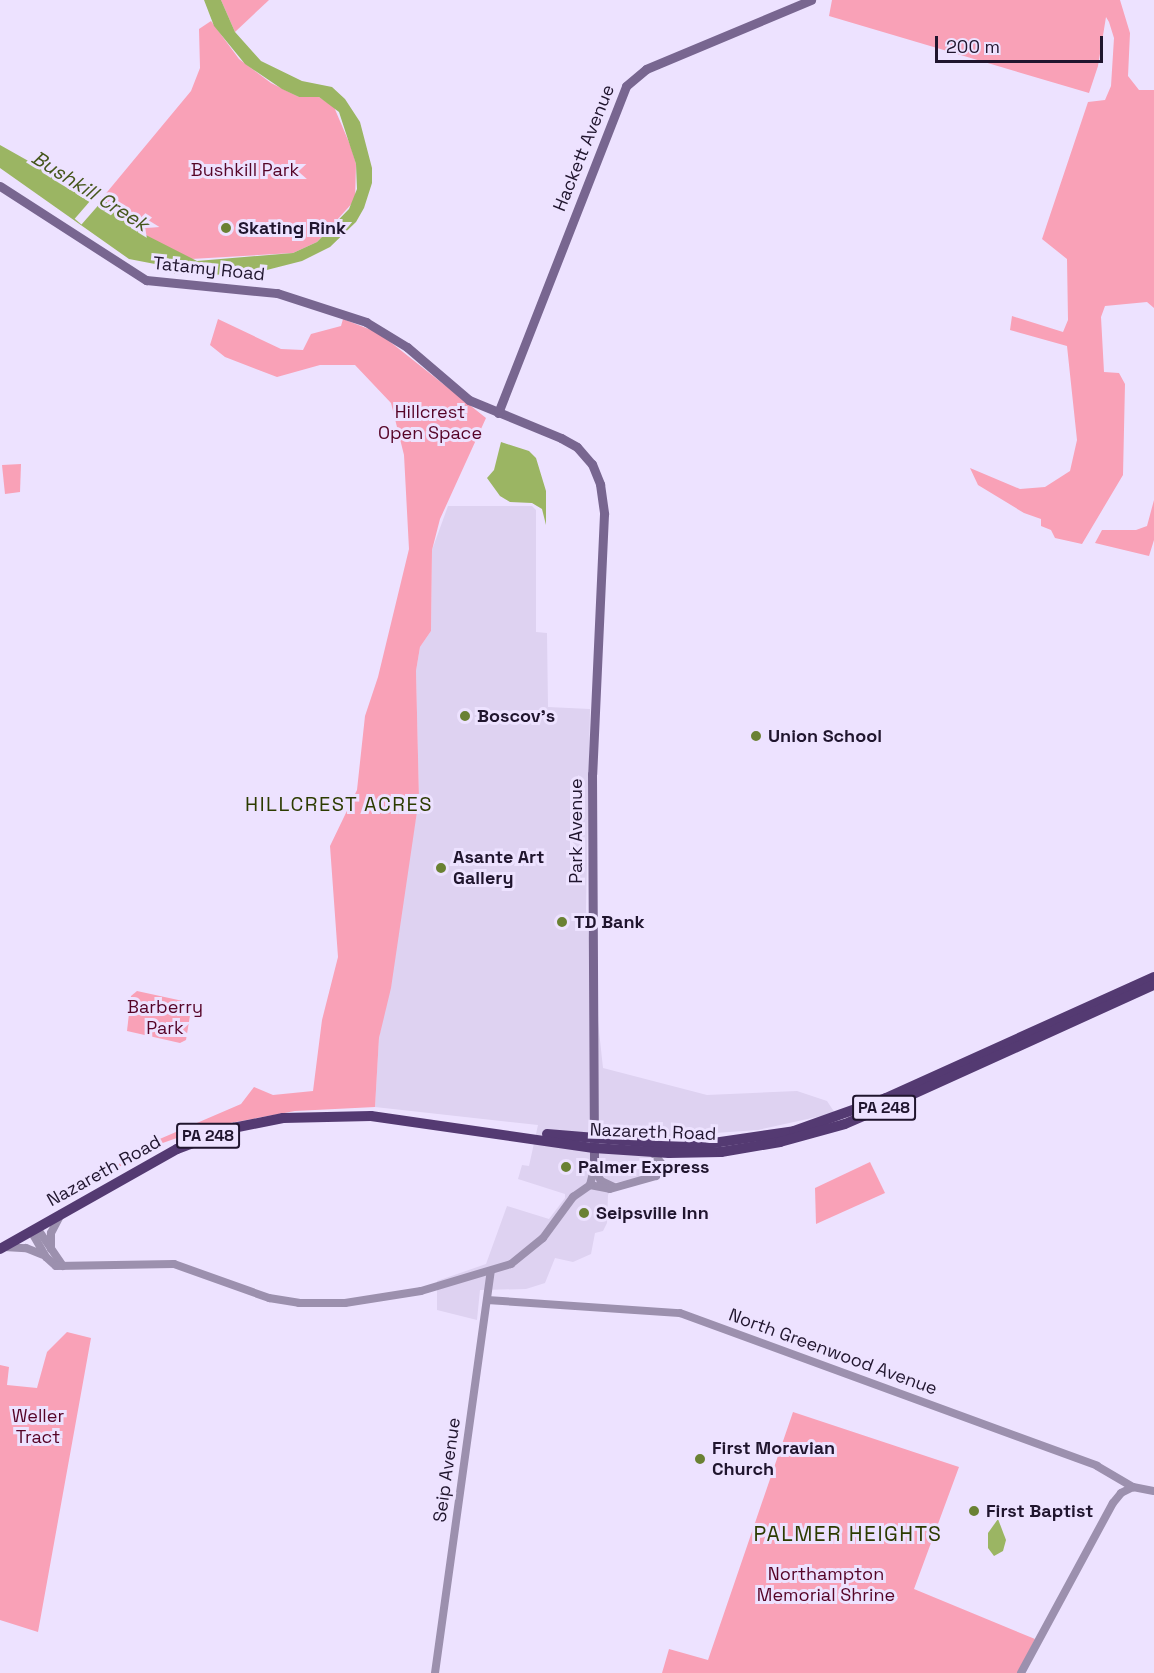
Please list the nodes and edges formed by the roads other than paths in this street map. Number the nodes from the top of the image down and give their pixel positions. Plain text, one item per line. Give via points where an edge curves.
1 (811, 0) edge
2 (0, 186) edge
3 (498, 413) junction
4 (604, 514) joint
5 (1154, 977) edge
6 (1154, 985) edge
7 (594, 1144) junction
8 (650, 1152) junction
9 (594, 1169) junction
10 (590, 1185) junction
11 (618, 1187) junction
12 (62, 1214) junction
13 (34, 1230) junction
14 (2, 1248) edge
15 (49, 1256) junction
16 (491, 1272) junction
17 (487, 1300) junction
18 (1133, 1487) junction
19 (1154, 1491) edge
20 (435, 1673) edge
21 (1021, 1673) edge

1 - 3 main road, Hackett Avenue via 646,69 626,86
2 - 3 main road, Tatamy Road via 143,279 166,285 263,290 304,299 361,319 405,345 466,398
3 - 4 main road, Tatamy Road via 561,438 584,452 600,484
4 - 7 main road, Park Avenue via 592,774
5 - 7 highway, Nazareth Road / PA 248 via 886,1098 816,1125 708,1145
6 - 8 highway, Nazareth Road / PA 248 via 845,1124 750,1148 708,1153
7 - 8 highway, Nazareth Road / PA 248
7 - 9 main road, Park Avenue
7 - 12 highway, Nazareth Road / PA 248 via 371,1116 302,1116 222,1132 160,1158
8 - 11 street via 662,1161 659,1174
9 - 10 street
9 - 11 street via 602,1182
10 - 11 street
10 - 16 street via 573,1197 532,1250
12 - 13 highway, Nazareth Road / PA 248
12 - 15 street via 51,1233
13 - 14 highway, Nazareth Road / PA 248
13 - 15 street
14 - 15 street via 33,1250
15 - 16 street via 56,1266 174,1264 261,1296 312,1304 394,1297
16 - 17 street, Seip Avenue
17 - 18 street, North Greenwood Avenue via 680,1313 1097,1466
17 - 20 street, Seip Avenue
18 - 19 street, North Greenwood Avenue
18 - 21 street via 1113,1503

